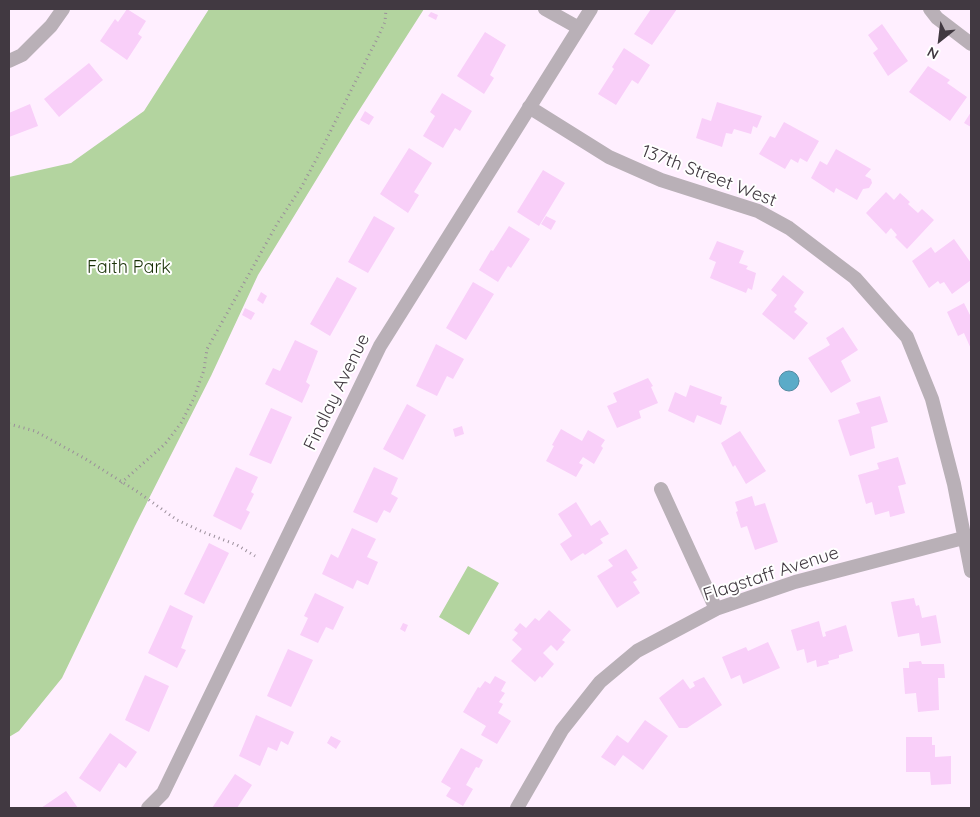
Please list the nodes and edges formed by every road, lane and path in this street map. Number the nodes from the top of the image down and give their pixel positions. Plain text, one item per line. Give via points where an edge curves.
1 (63, 9) edge
2 (386, 9) edge
3 (545, 9) edge
4 (591, 9) edge
5 (930, 9) edge
6 (578, 28) junction
7 (971, 44) edge
8 (9, 61) edge
9 (529, 107) junction
10 (9, 424) edge
11 (121, 483) junction
12 (661, 489) dead end
13 (968, 537) edge
14 (255, 556) dead end
15 (971, 571) edge
16 (716, 609) junction
17 (148, 808) edge
18 (517, 808) edge

1 - 8 street via 46,32 22,55
2 - 11 path via 385,22 318,156 207,349 204,370 193,400 165,444
3 - 6 street
4 - 6 street, Findlay Avenue
5 - 7 street
6 - 9 street, Findlay Avenue
9 - 13 street, 137th Street West via 609,157 661,180 758,211 789,228 855,278 907,337 932,399
9 - 17 street, Findlay Avenue via 380,346 163,793
10 - 11 path via 35,431
11 - 14 path via 177,520
12 - 16 street
13 - 15 street, 137th Street West
13 - 16 street, Flagstaff Avenue via 795,582
16 - 18 street, Flagstaff Avenue via 637,651 600,682 562,730

